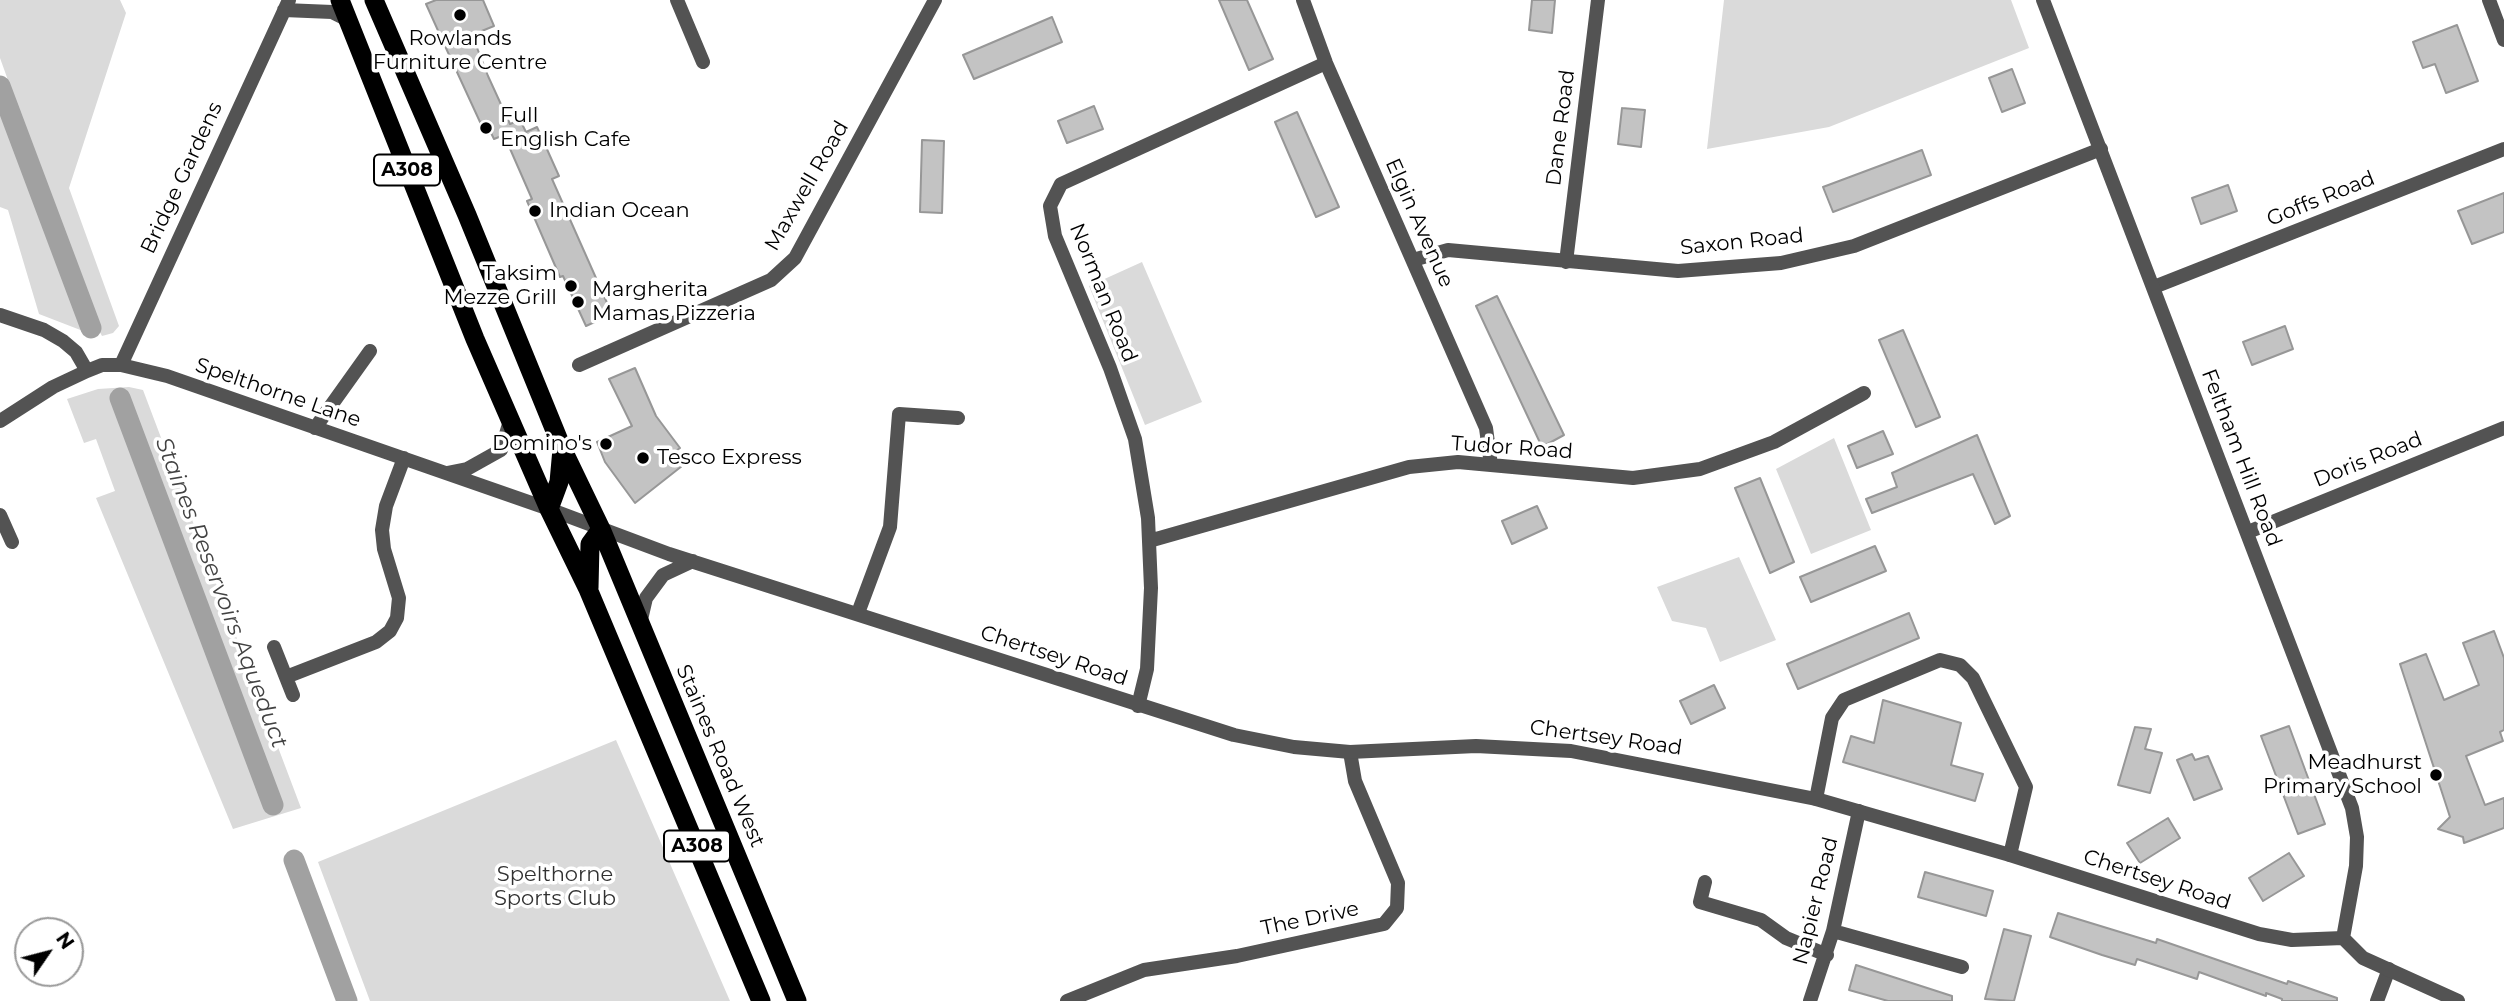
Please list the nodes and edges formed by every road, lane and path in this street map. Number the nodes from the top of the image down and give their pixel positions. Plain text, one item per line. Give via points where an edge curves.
1 (340, 0) edge
2 (374, 0) edge
3 (677, 0) edge
4 (936, 0) edge
5 (1303, 0) edge
6 (1598, 0) edge
7 (2043, 0) edge
8 (2489, 0) edge
9 (286, 5) edge
10 (348, 20) junction
11 (2504, 40) edge
12 (703, 62) dead end
13 (1326, 64) junction
14 (2101, 149) junction
15 (2504, 149) edge
16 (1413, 260) junction
17 (1566, 262) junction
18 (2154, 287) junction
19 (0, 316) edge
20 (370, 351) dead end
21 (121, 365) junction
22 (579, 365) dead end
23 (88, 371) junction
24 (1864, 393) dead end
25 (958, 418) dead end
26 (0, 421) edge
27 (510, 421) junction
28 (315, 428) junction
29 (2504, 428) edge
30 (562, 448) junction
31 (404, 458) junction
32 (1491, 465) junction
33 (445, 473) junction
34 (549, 509) junction
35 (0, 515) edge
36 (601, 529) junction
37 (2248, 532) junction
38 (1149, 541) junction
39 (12, 542) dead end
40 (693, 561) junction
41 (589, 589) junction
42 (858, 612) junction
43 (640, 624) junction
44 (274, 647) dead end
45 (286, 677) junction
46 (293, 695) dead end
47 (1138, 706) junction
48 (1350, 752) junction
49 (1816, 799) junction
50 (1859, 811) junction
51 (2010, 855) junction
52 (1706, 882) dead end
53 (1833, 931) junction
54 (2343, 938) junction
55 (1827, 955) junction
56 (1962, 967) dead end
57 (2389, 969) junction
58 (761, 1001) edge
59 (797, 1001) edge
60 (1067, 1001) edge
61 (1810, 1001) edge
62 (2377, 1001) edge
63 (2458, 1001) edge

1 - 10 highway, A308
2 - 30 highway, A308
3 - 12 street
4 - 22 street, Maxwell Road via 794,258 771,280
5 - 13 street, Elgin Avenue
6 - 17 street, Dane Road
7 - 14 street, Feltham Hill Road
8 - 11 street
9 - 10 street, Bridge Gardens via 332,12
9 - 21 street, Bridge Gardens
10 - 27 highway, A308
13 - 16 street, Elgin Avenue
13 - 38 street, Norman Road via 1061,184 1050,206 1055,236 1111,368 1135,439
14 - 17 street, Saxon Road via 1854,246 1781,264 1678,271
14 - 18 street, Feltham Hill Road
15 - 18 street, Goffs Road
16 - 17 street, Saxon Road via 1448,250
16 - 32 street, Elgin Avenue via 1486,428
18 - 37 street, Feltham Hill Road
19 - 23 street via 62,341
20 - 28 street
21 - 23 street, Spelthorne Lane
21 - 28 street, Spelthorne Lane via 167,376
23 - 26 street, Spelthorne Lane
24 - 32 street, Tudor Road via 1774,442 1700,469 1633,478
25 - 42 street via 899,414 890,527
27 - 33 street via 501,450 467,469
27 - 34 highway, A308
28 - 31 street, Spelthorne Lane
29 - 37 street, Doris Road
30 - 34 highway via 559,482
30 - 36 highway, A308
31 - 33 street, Spelthorne Lane
31 - 45 street via 382,530 400,598 390,631 376,642
32 - 38 street, Tudor Road via 1458,462 1409,467
33 - 34 street, Spelthorne Lane
34 - 36 street, Chertsey Road
34 - 41 highway, A308
35 - 39 street
36 - 40 street, Chertsey Road
36 - 41 highway via 590,544
36 - 43 highway, Staines Road West / A308
37 - 54 street, Feltham Hill Road via 2352,808 2356,866
38 - 47 street, Norman Road via 1147,669
40 - 42 street, Chertsey Road
40 - 43 street via 663,575 651,589
41 - 58 highway, A308
42 - 47 street, Chertsey Road
43 - 59 highway, Staines Road West / A308
44 - 45 street
45 - 46 street
47 - 48 street, Chertsey Road via 1234,735
48 - 49 street, Chertsey Road via 1476,746 1571,751
48 - 60 street, The Drive via 1355,780 1398,883 1397,908 1384,924 1237,956 1144,970
49 - 50 street, Chertsey Road
49 - 51 street via 1832,718 1843,700 1940,660 1960,665 1973,678 2026,788
50 - 51 street, Chertsey Road
50 - 53 street, Napier Road
51 - 54 street, Chertsey Road via 2259,934 2292,940
52 - 55 street via 1700,902 1761,920 1786,938
53 - 55 street, Napier Road
53 - 56 street
54 - 57 street via 2363,958
55 - 61 street, Napier Road
57 - 62 street
57 - 63 street

